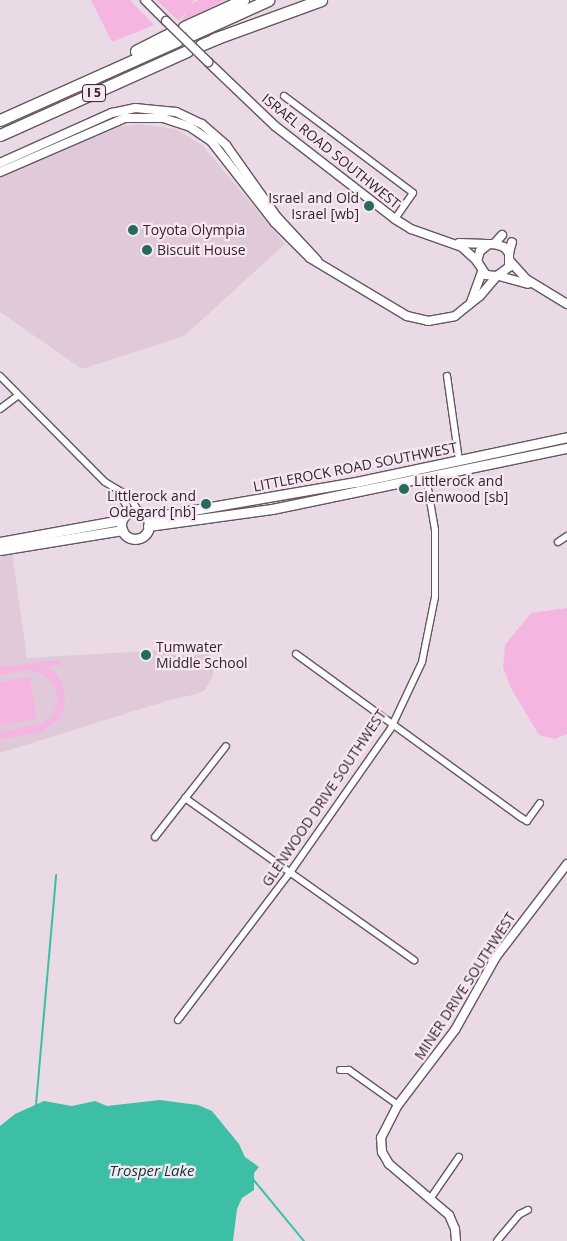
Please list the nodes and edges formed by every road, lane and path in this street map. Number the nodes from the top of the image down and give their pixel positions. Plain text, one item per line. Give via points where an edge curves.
1 (145, 0) edge
2 (243, 0) edge
3 (268, 0) edge
4 (302, 0) edge
5 (321, 0) edge
6 (174, 37) dead end
7 (214, 39) junction
8 (201, 45) dead end
9 (187, 51) dead end
10 (284, 96) dead end
11 (0, 119) edge
12 (0, 135) edge
13 (0, 163) edge
14 (0, 172) edge
15 (394, 219) junction
16 (502, 235) dead end
17 (447, 242) junction
18 (512, 242) dead end
19 (491, 244) junction
20 (510, 257) junction
21 (318, 260) junction
22 (477, 261) junction
23 (482, 271) junction
24 (498, 276) junction
25 (544, 290) junction
26 (567, 304) edge
27 (469, 306) junction
28 (0, 376) edge
29 (447, 376) dead end
30 (18, 396) junction
31 (0, 409) edge
32 (567, 436) edge
33 (567, 448) edge
34 (459, 460) junction
35 (426, 477) junction
36 (119, 492) junction
37 (138, 511) junction
38 (123, 518) junction
39 (148, 522) junction
40 (122, 530) junction
41 (567, 536) edge
42 (0, 542) edge
43 (558, 542) dead end
44 (0, 550) edge
45 (296, 654) dead end
46 (392, 724) junction
47 (226, 746) dead end
48 (185, 798) junction
49 (540, 803) dead end
50 (155, 837) dead end
51 (567, 864) edge
52 (291, 871) junction
53 (414, 960) dead end
54 (178, 1020) dead end
55 (340, 1070) dead end
56 (398, 1105) junction
57 (459, 1156) dead end
58 (430, 1199) junction
59 (528, 1210) dead end
60 (456, 1241) edge
61 (497, 1241) edge

1 - 15 street, ISRAEL ROAD SOUTHWEST, bridge via 275,126
2 - 3 highway via 187,31
4 - 7 highway
5 - 7 highway
6 - 11 highway
7 - 8 highway
9 - 12 highway, I 5
10 - 15 street via 413,193
13 - 21 street via 112,113 135,108 176,112 202,124 226,145 278,217
14 - 21 street via 124,118 151,116 170,120 190,127 211,141 274,223 310,258
15 - 17 street, ISRAEL ROAD SOUTHWEST
16 - 19 street
17 - 19 street, ISRAEL ROAD SOUTHWEST
17 - 22 street, ISRAEL ROAD SOUTHWEST via 469,250
18 - 20 street
19 - 20 street
19 - 22 street via 480,251
20 - 24 street via 506,271
20 - 25 street via 519,273
21 - 27 street via 344,279 418,320 446,319
22 - 23 street
23 - 24 street
23 - 27 street
24 - 25 street via 514,278
24 - 27 street
25 - 26 street
28 - 30 street
29 - 34 street
30 - 31 street
30 - 36 street
32 - 34 main road, LITTLEROCK ROAD SOUTHWEST
33 - 35 main road, LITTLEROCK ROAD SOUTHWEST
34 - 39 main road, LITTLEROCK ROAD SOUTHWEST
35 - 39 main road, LITTLEROCK ROAD SOUTHWEST via 272,509
35 - 46 street, GLENWOOD DRIVE SOUTHWEST via 435,530 435,598 422,662
36 - 37 street via 130,497
36 - 38 street via 127,507
37 - 38 main road
37 - 39 main road
38 - 40 main road
38 - 42 main road
39 - 40 main road, LITTLEROCK ROAD SOUTHWEST via 145,534 137,538 128,537
40 - 44 main road, LITTLEROCK ROAD SOUTHWEST
41 - 43 street
45 - 46 street
46 - 49 street via 527,821
46 - 52 street, GLENWOOD DRIVE SOUTHWEST
47 - 48 street
48 - 50 street
48 - 52 street
51 - 56 street, MINER DRIVE SOUTHWEST via 496,958 455,1030
52 - 53 street
52 - 54 street, GLENWOOD DRIVE SOUTHWEST
55 - 56 street via 349,1070
56 - 58 street, MINER DRIVE SOUTHWEST via 381,1138 382,1152 388,1164
57 - 58 street
58 - 60 street, MINER DRIVE SOUTHWEST via 452,1219
59 - 61 street via 520,1214

